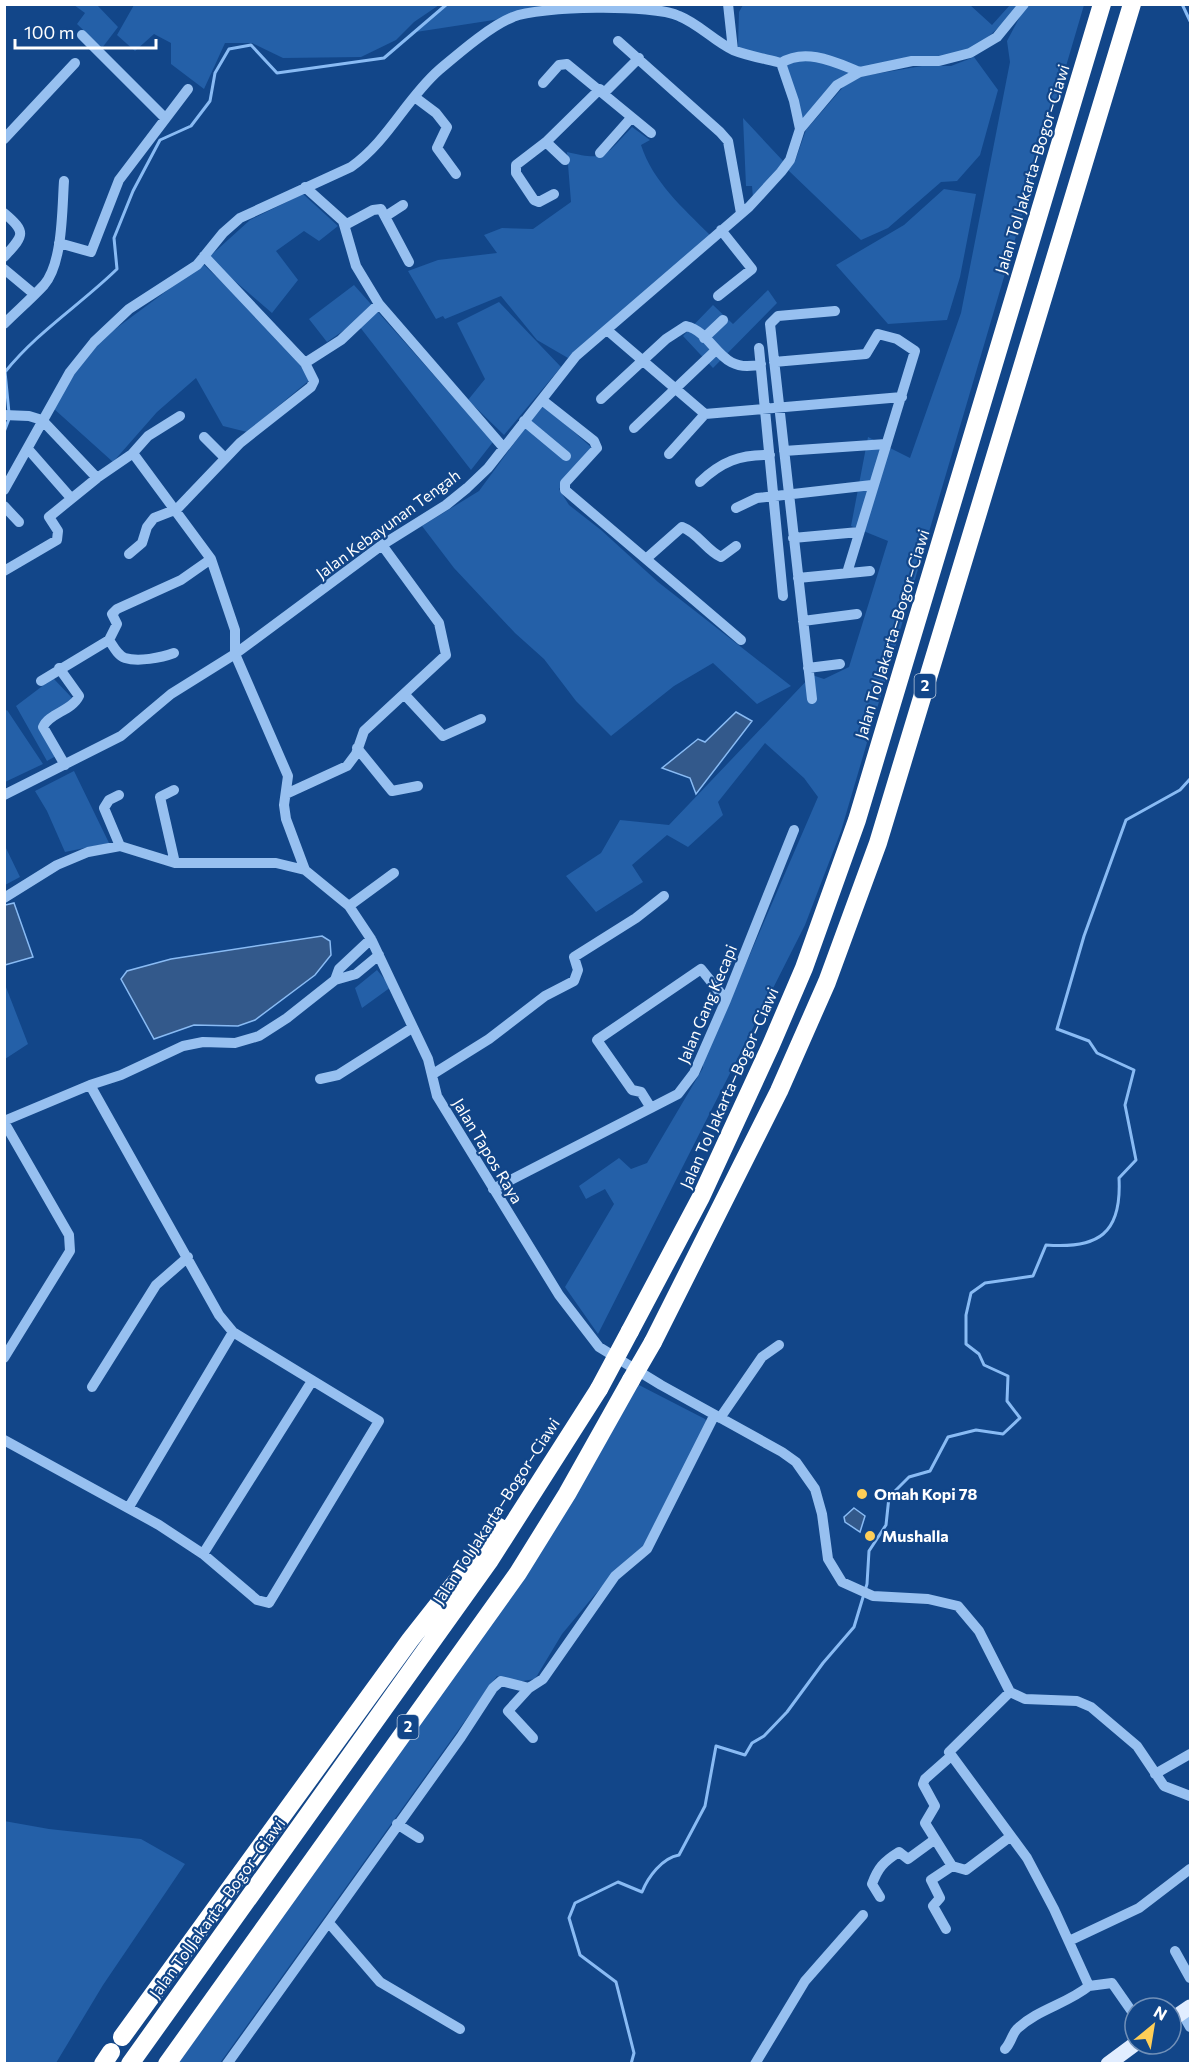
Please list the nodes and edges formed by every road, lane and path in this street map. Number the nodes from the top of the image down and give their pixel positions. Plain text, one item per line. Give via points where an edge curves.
1 (728, 4) edge
2 (1024, 4) edge
3 (1102, 4) edge
4 (1132, 4) edge
5 (82, 35) dead end
6 (618, 41) dead end
7 (733, 50) junction
8 (639, 58) junction
9 (75, 63) dead end
10 (782, 63) junction
11 (860, 72) junction
12 (543, 82) dead end
13 (189, 88) dead end
14 (602, 91) junction
15 (416, 98) junction
16 (165, 118) junction
17 (631, 118) junction
18 (800, 129) junction
19 (651, 133) dead end
20 (4, 139) edge
21 (546, 142) junction
22 (600, 153) dead end
23 (565, 160) dead end
24 (456, 174) dead end
25 (64, 181) dead end
26 (305, 187) junction
27 (554, 194) dead end
28 (403, 205) dead end
29 (747, 210) junction
30 (4, 213) edge
31 (386, 216) junction
32 (345, 225) junction
33 (721, 230) junction
34 (59, 243) junction
35 (204, 256) junction
36 (4, 257) edge
37 (409, 262) dead end
38 (4, 269) edge
39 (34, 294) junction
40 (718, 296) dead end
41 (379, 304) junction
42 (835, 311) dead end
43 (723, 320) dead end
44 (4, 324) edge
45 (607, 330) junction
46 (704, 338) junction
47 (759, 348) dead end
48 (717, 350) junction
49 (774, 362) junction
50 (305, 363) junction
51 (642, 363) junction
52 (761, 364) junction
53 (674, 390) junction
54 (902, 397) junction
55 (601, 399) dead end
56 (542, 400) junction
57 (779, 408) junction
58 (765, 409) junction
59 (705, 414) junction
60 (4, 416) edge
61 (180, 416) dead end
62 (42, 420) junction
63 (524, 421) junction
64 (634, 428) dead end
65 (204, 437) dead end
66 (886, 444) junction
67 (503, 447) junction
68 (28, 449) junction
69 (783, 451) junction
70 (132, 454) junction
71 (669, 454) dead end
72 (770, 455) junction
73 (566, 456) dead end
74 (225, 458) junction
75 (97, 478) junction
76 (700, 482) dead end
77 (872, 485) junction
78 (4, 490) edge
79 (788, 495) junction
80 (774, 497) junction
81 (71, 498) junction
82 (4, 506) edge
83 (736, 508) dead end
84 (177, 509) junction
85 (20, 522) dead end
86 (859, 532) junction
87 (793, 538) junction
88 (382, 545) junction
89 (736, 546) dead end
90 (129, 554) dead end
91 (647, 558) junction
92 (211, 559) junction
93 (4, 571) edge
94 (870, 571) dead end
95 (846, 573) junction
96 (798, 578) junction
97 (783, 596) dead end
98 (856, 614) dead end
99 (803, 621) junction
100 (108, 640) junction
101 (741, 640) dead end
102 (174, 654) dead end
103 (235, 654) junction
104 (840, 664) dead end
105 (59, 668) junction
106 (808, 668) junction
107 (41, 681) dead end
108 (405, 695) junction
109 (812, 699) dead end
110 (481, 719) dead end
111 (357, 747) junction
112 (65, 765) junction
113 (418, 786) dead end
114 (174, 790) dead end
115 (286, 794) junction
116 (4, 795) edge
117 (119, 795) dead end
118 (794, 830) dead end
119 (120, 846) junction
120 (175, 863) junction
121 (305, 870) junction
122 (394, 873) dead end
123 (664, 896) dead end
124 (4, 898) edge
125 (349, 906) junction
126 (371, 939) junction
127 (379, 955) junction
128 (335, 980) junction
129 (726, 1000) junction
130 (412, 1028) junction
131 (433, 1074) junction
132 (320, 1079) dead end
133 (90, 1085) junction
134 (651, 1108) junction
135 (4, 1122) edge
136 (493, 1189) junction
137 (188, 1257) junction
138 (233, 1332) junction
139 (779, 1345) dead end
140 (4, 1358) edge
141 (312, 1381) junction
142 (92, 1387) dead end
143 (585, 1410) junction
144 (717, 1417) junction
145 (4, 1440) edge
146 (129, 1507) junction
147 (203, 1554) junction
148 (529, 1688) junction
149 (1010, 1692) junction
150 (533, 1738) dead end
151 (1191, 1754) edge
152 (951, 1756) junction
153 (1155, 1774) junction
154 (1191, 1797) edge
155 (397, 1824) junction
156 (1011, 1836) junction
157 (419, 1838) dead end
158 (934, 1840) junction
159 (952, 1866) junction
160 (1191, 1869) edge
161 (880, 1897) dead end
162 (863, 1915) dead end
163 (329, 1923) junction
164 (946, 1929) dead end
165 (1069, 1941) junction
166 (1175, 1951) dead end
167 (1191, 1978) edge
168 (1089, 1986) junction
169 (1123, 1999) edge
170 (460, 2029) dead end
171 (122, 2037) dead end
172 (1005, 2049) dead end
173 (1123, 2053) edge
174 (130, 2064) edge
175 (167, 2064) edge
176 (227, 2064) edge
177 (755, 2064) edge
178 (1108, 2064) edge

1 - 7 street
2 - 11 street via 997,37 970,53
3 - 143 highway, Jalan Tol Jakarta–Bogor–Ciawi / 2, bridge via 849,841 804,968 701,1197
4 - 175 highway, 2, bridge via 878,843 827,982 779,1091 653,1342 518,1574
5 - 16 street
6 - 8 street
7 - 10 street
7 - 15 street via 679,16 648,9 528,14 493,28 439,70
8 - 14 street
8 - 29 street via 728,141
9 - 20 street
10 - 11 street via 790,58 824,58
10 - 18 street
11 - 18 street, Jalan Kebayunan Tengah via 837,85
12 - 14 street via 562,63 573,67
13 - 16 street
14 - 17 street
14 - 21 street
15 - 24 street via 447,127 437,148
15 - 26 street via 364,158
16 - 34 street via 113,191 92,252
17 - 19 street
17 - 22 street
18 - 29 street, Jalan Kebayunan Tengah via 790,160
21 - 23 street
21 - 27 street via 518,162 515,169 536,202
25 - 34 street
26 - 32 street
26 - 35 street via 240,218
28 - 31 street
29 - 33 street, Jalan Kebayunan Tengah
30 - 36 street via 19,225 22,233
31 - 32 street via 376,208
31 - 37 street
32 - 41 street via 356,266
33 - 40 street via 752,268
33 - 45 street, Jalan Kebayunan Tengah
34 - 39 street via 45,283
35 - 50 street
35 - 62 street via 197,265 129,309 94,342 70,372
38 - 39 street
39 - 44 street
41 - 50 street via 341,340
41 - 67 street
42 - 49 street via 772,319
43 - 46 street
45 - 51 street
45 - 56 street, Jalan Kebayunan Tengah via 576,356
46 - 48 street
46 - 51 street via 690,326 683,326
47 - 52 street
48 - 52 street via 741,368
48 - 53 street
49 - 54 street via 866,354 878,334 890,337 915,351
49 - 57 street
50 - 74 street via 314,377 311,387
51 - 53 street
51 - 55 street
52 - 58 street
53 - 59 street
53 - 64 street
54 - 57 street
54 - 66 street
56 - 63 street, Jalan Kebayunan Tengah
56 - 91 street via 594,441 597,448 564,488
57 - 58 street
57 - 69 street
58 - 59 street
58 - 72 street
59 - 71 street
60 - 62 street
61 - 70 street via 148,436
62 - 68 street
62 - 75 street
63 - 67 street, Jalan Kebayunan Tengah
63 - 73 street
65 - 74 street
66 - 69 street
66 - 77 street
67 - 88 street, Jalan Kebayunan Tengah via 488,468 446,505
68 - 78 street
68 - 81 street
69 - 79 street
70 - 75 street
70 - 84 street
72 - 76 street via 733,459 716,467
72 - 80 street
74 - 84 street
75 - 81 street
77 - 79 street
77 - 86 street
79 - 80 street
79 - 87 street
80 - 83 street via 748,500
80 - 97 street
81 - 93 street via 49,517 58,531 57,540
82 - 85 street
84 - 90 street via 154,518 142,543
84 - 92 street
86 - 87 street
86 - 95 street
87 - 96 street
88 - 103 street, Jalan Kebayunan Tengah
88 - 108 street via 439,622 446,649 444,658
89 - 91 street via 721,557 682,527
91 - 101 street
92 - 100 street via 181,580 117,609 112,614 117,624
92 - 103 street via 235,630
94 - 95 street
95 - 96 street
96 - 99 street
98 - 99 street
99 - 106 street
100 - 102 street via 128,659
100 - 105 street
103 - 112 street, Jalan Kebayunan Tengah via 171,694 122,736
103 - 115 street via 288,776
104 - 106 street
105 - 107 street
105 - 112 street via 78,700 43,727
106 - 109 street
108 - 110 street via 443,736
108 - 111 street via 364,731
111 - 113 street via 392,791
111 - 115 street via 343,770
112 - 116 street, Jalan Kebayunan Tengah
114 - 120 street via 160,797
115 - 121 street via 286,819
117 - 119 street via 104,808
118 - 129 street, Jalan Gang Kecapi
119 - 120 street, Jalan Tapos Raya
119 - 124 street, Jalan Tapos Raya via 88,852 57,865
120 - 121 street, Jalan Tapos Raya via 276,863
121 - 125 street, Jalan Tapos Raya
122 - 125 street
123 - 131 street via 574,957 578,970 574,981 545,996 489,1039
125 - 126 street, Jalan Tapos Raya
126 - 127 street, Jalan Tapos Raya
126 - 128 street via 339,969
127 - 128 street via 356,974
127 - 130 street, Jalan Tapos Raya
128 - 133 street via 259,1036 236,1043 183,1046
129 - 134 street, Jalan Gang Kecapi via 686,1083 678,1094
129 - 134 street via 701,969 597,1040 632,1090 641,1092
130 - 131 street, Jalan Tapos Raya
130 - 132 street via 338,1075
131 - 136 street, Jalan Tapos Raya via 437,1096
133 - 135 street
133 - 137 street
134 - 136 street, Jalan Gang Kecapi
135 - 140 street via 72,1244
136 - 144 street, Jalan Tapos Raya via 559,1295 599,1347
137 - 138 street via 219,1316
137 - 142 street via 156,1285
138 - 141 street
138 - 146 street
139 - 144 street via 762,1357
141 - 147 street
141 - 147 street via 379,1421 268,1603 257,1600
143 - 171 highway via 410,1640
143 - 174 highway, Jalan Tol Jakarta–Bogor–Ciawi / 2 via 490,1560
144 - 148 street via 648,1549 615,1576 550,1671
144 - 149 street, Jalan Tapos Raya via 782,1452 807,1476 822,1514 828,1559 842,1582 866,1594 928,1599 958,1606 979,1631
145 - 146 street
146 - 147 street
148 - 150 street via 508,1711
148 - 155 street via 497,1683
149 - 152 street via 980,1725 951,1748
149 - 153 street via 1025,1699 1077,1701 1091,1707 1128,1736
151 - 153 street
152 - 156 street
152 - 158 street via 923,1783 935,1805 925,1821
153 - 154 street via 1164,1786
155 - 157 street
155 - 163 street
156 - 159 street via 966,1870
156 - 165 street via 1041,1882
158 - 159 street
158 - 161 street via 908,1859 899,1852 881,1865 872,1884
159 - 164 street via 932,1880 940,1897 933,1906
160 - 165 street via 1139,1908
162 - 177 street via 806,1981
163 - 170 street via 376,1979
163 - 176 street
165 - 168 street
166 - 167 street
168 - 169 street via 1112,1983
168 - 172 street via 1017,2029
173 - 178 main road

